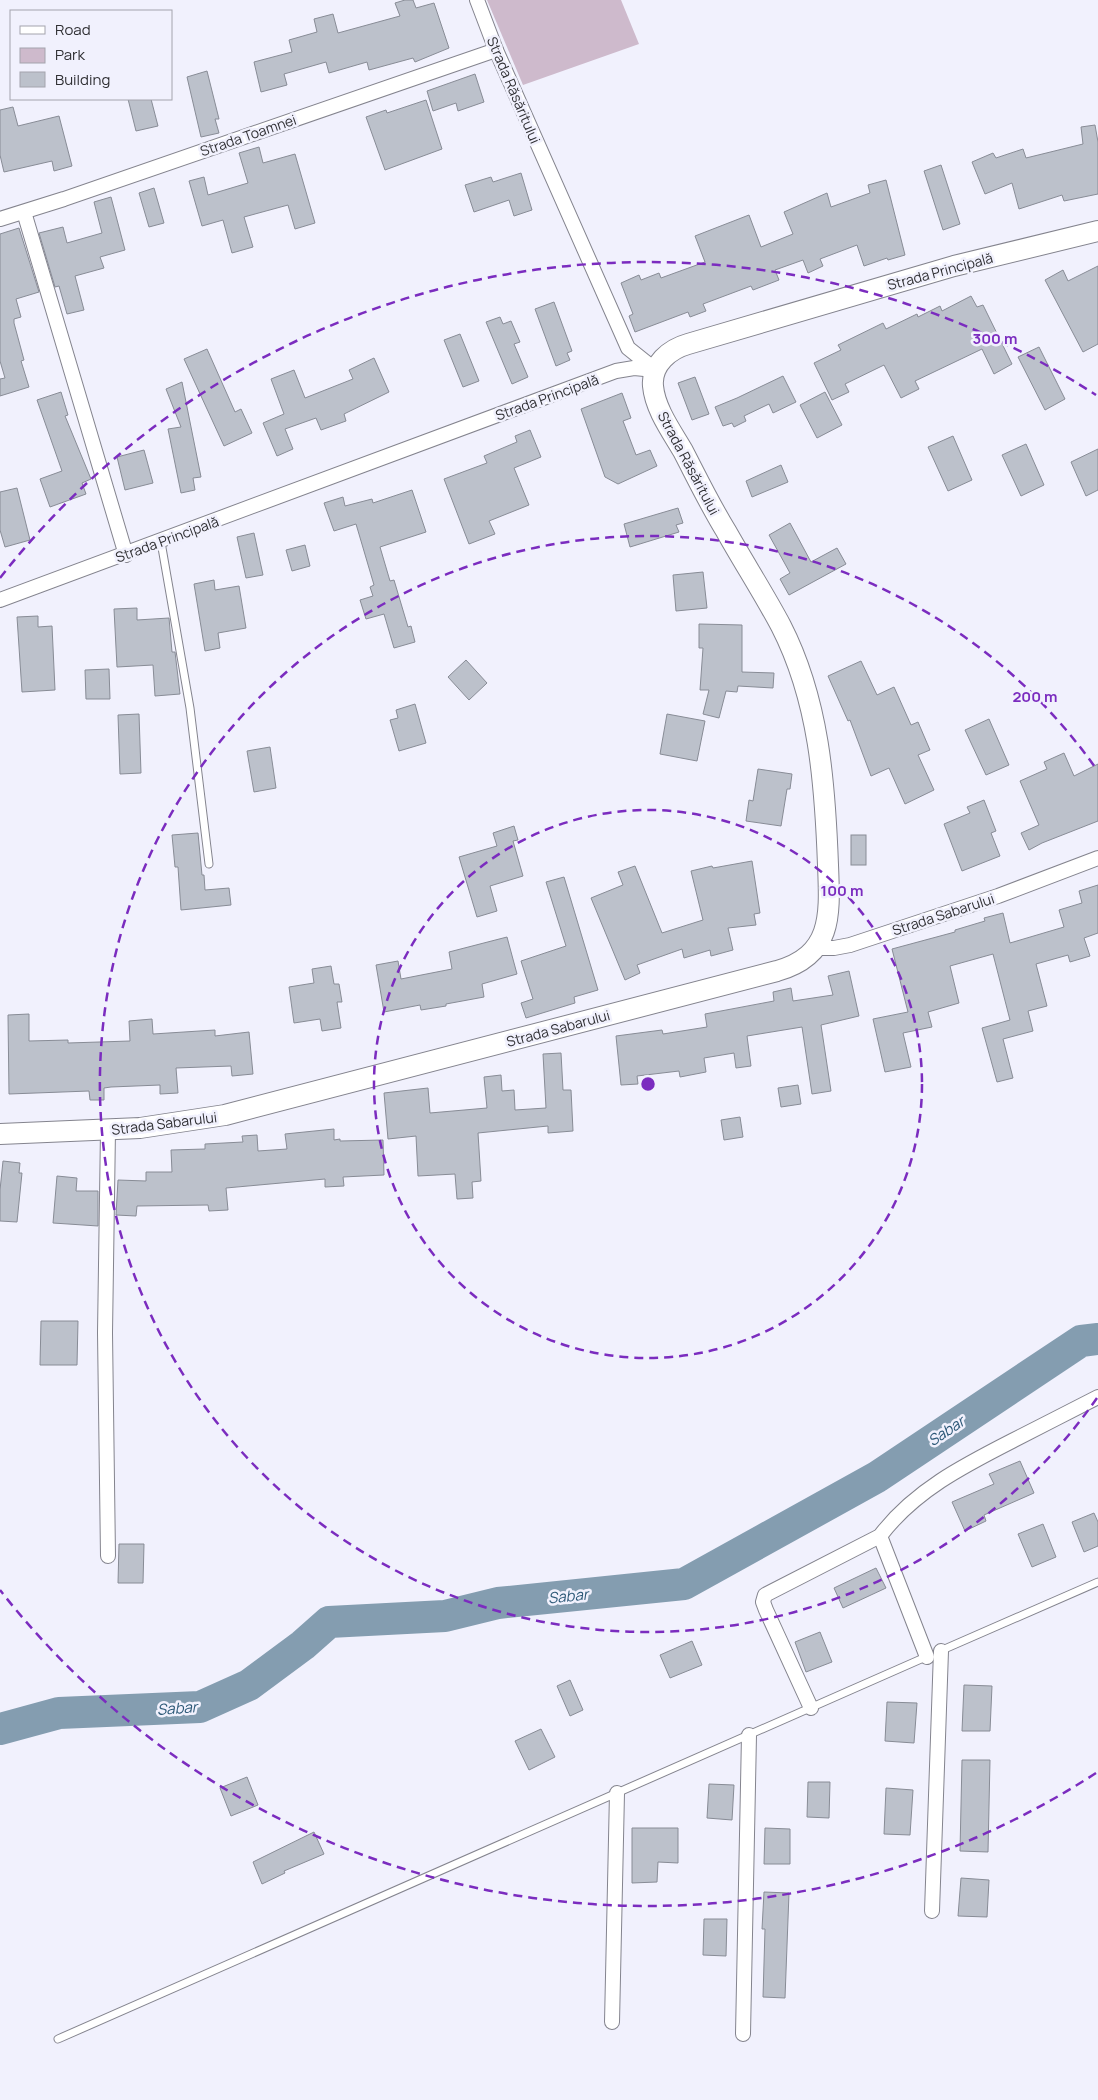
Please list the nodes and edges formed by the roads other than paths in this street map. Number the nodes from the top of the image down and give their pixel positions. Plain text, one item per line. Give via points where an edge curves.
1 (477, 0) edge
2 (496, 50) junction
3 (24, 212) junction
4 (0, 219) edge
5 (1098, 231) edge
6 (656, 370) junction
7 (161, 542) junction
8 (126, 554) junction
9 (0, 600) edge
10 (1098, 858) edge
11 (209, 864) dead end
12 (817, 948) junction
13 (108, 1130) junction
14 (0, 1134) edge
15 (1098, 1397) edge
16 (880, 1536) junction
17 (108, 1556) dead end
18 (1098, 1582) edge
19 (941, 1651) junction
20 (927, 1657) junction
21 (811, 1708) junction
22 (749, 1735) junction
23 (617, 1793) junction
24 (932, 1911) dead end
25 (612, 2022) dead end
26 (743, 2034) dead end
27 (58, 2039) dead end

1 - 2 street, Strada Răsăritului
2 - 3 street, Strada Toamnei
2 - 6 street, Strada Răsăritului via 628,348
3 - 4 street, Strada Toamnei
3 - 8 street
5 - 6 main road, Strada Principală via 954,266 682,346 664,357
6 - 7 street, Strada Principală via 634,368 616,371
6 - 12 main road, Strada Răsăritului via 653,384 659,408 724,530 782,627 809,698 822,764 829,880 827,921
7 - 8 street, Strada Principală
7 - 11 lane via 190,708
8 - 9 street, Strada Principală
10 - 12 street, Strada Sabarului via 998,896 850,945
12 - 13 main road, Strada Sabarului via 802,961 777,971 244,1110 181,1123
13 - 14 main road, Strada Sabarului
13 - 17 street via 105,1333
15 - 16 street via 959,1468 925,1490
16 - 20 street
16 - 21 street via 765,1595 766,1610
18 - 19 lane
19 - 20 lane
19 - 24 street
20 - 21 lane
21 - 22 lane
22 - 23 lane
22 - 26 street
23 - 25 street
23 - 27 lane

